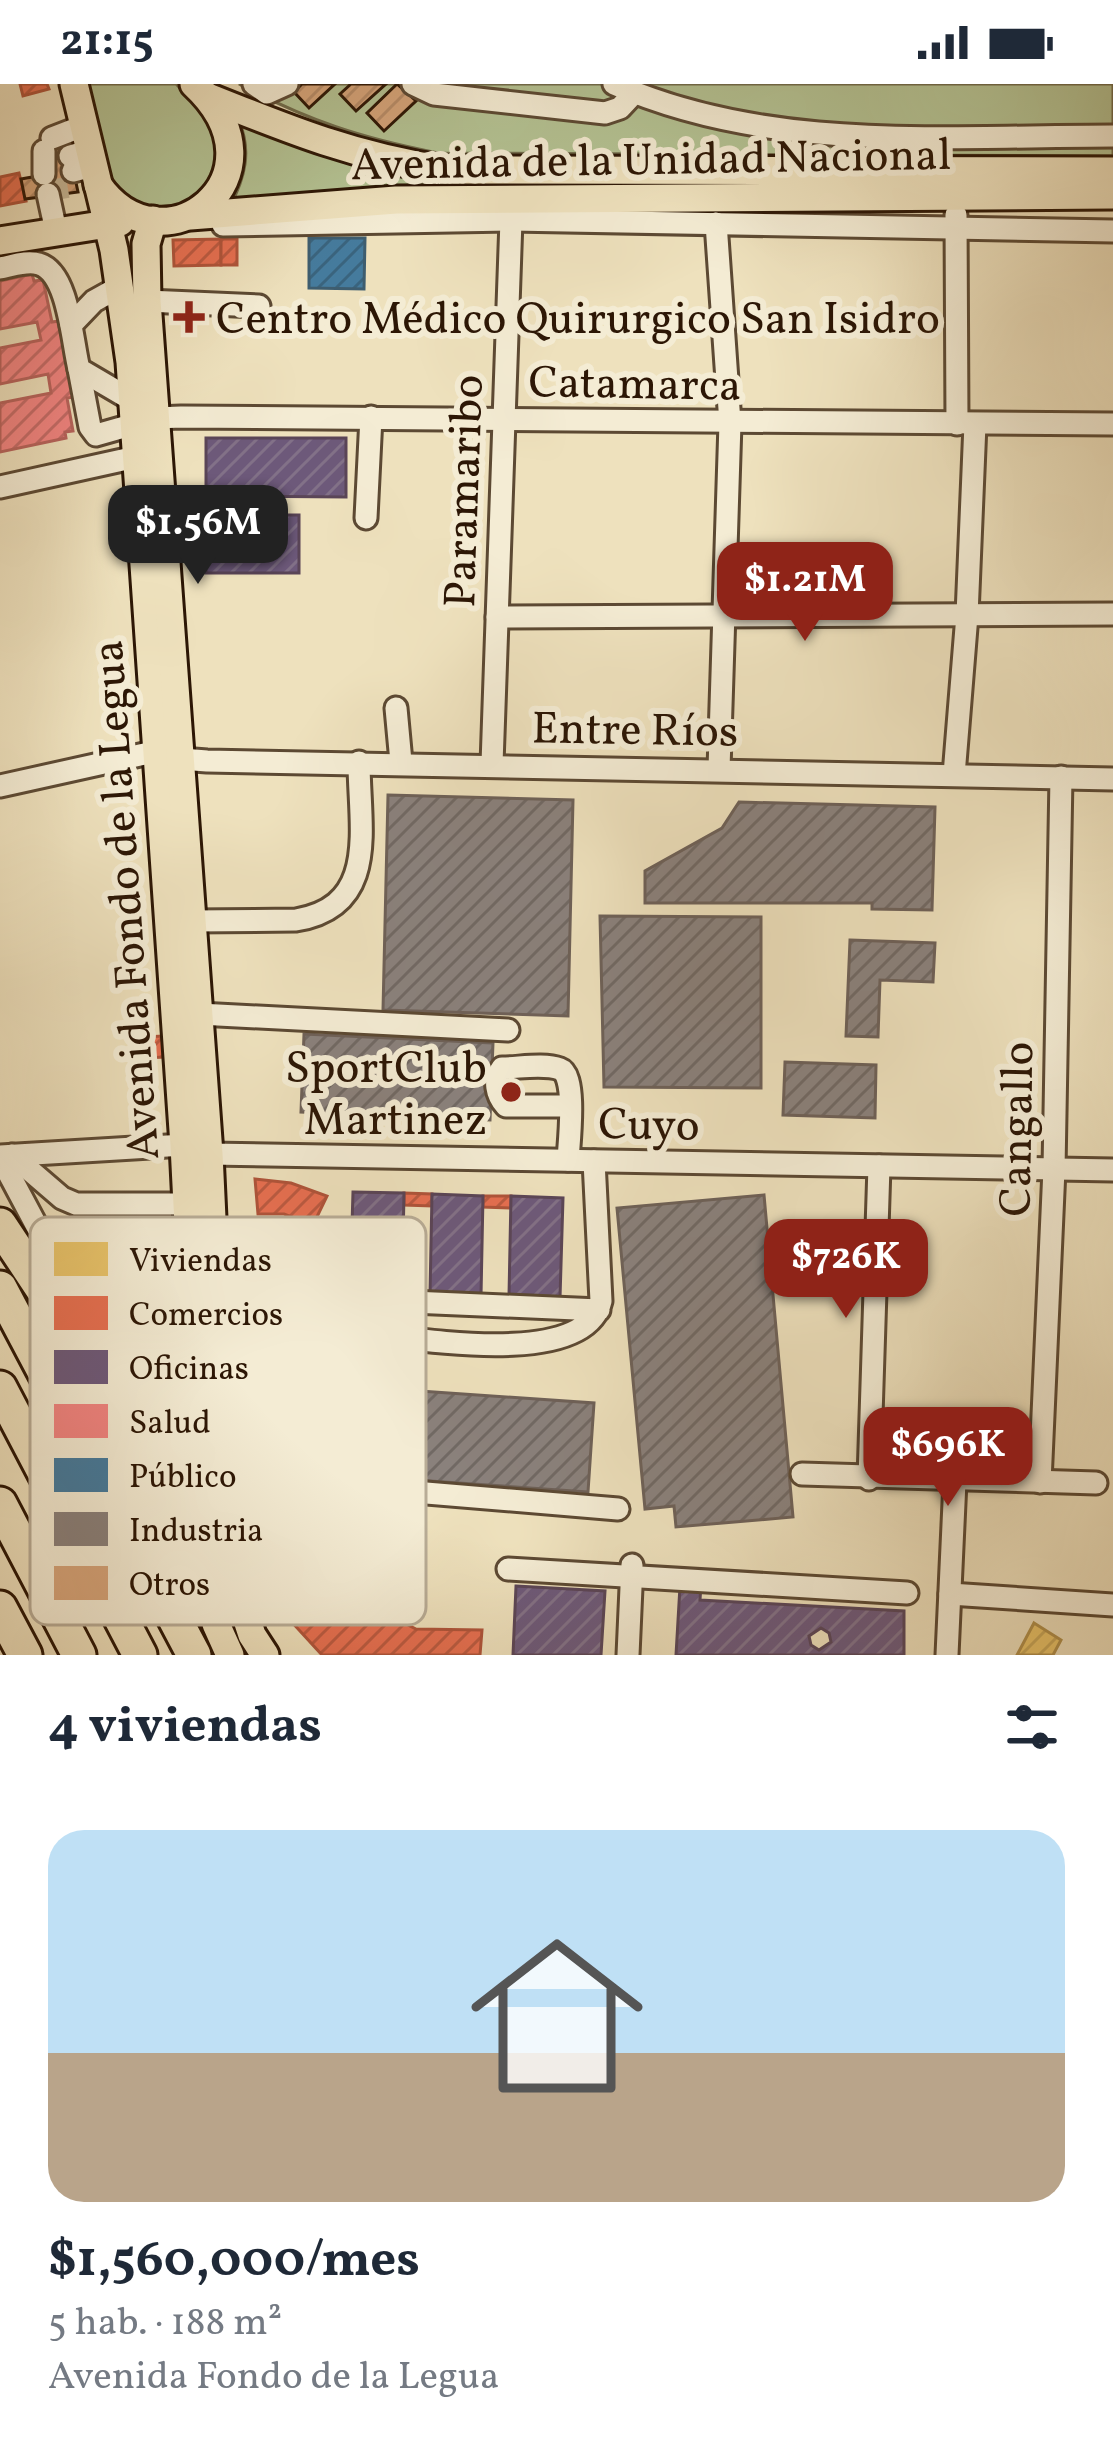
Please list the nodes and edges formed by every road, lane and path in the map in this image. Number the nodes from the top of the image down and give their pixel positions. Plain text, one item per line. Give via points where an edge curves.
1 (74, 84) edge
2 (254, 84) edge
3 (286, 84) edge
4 (413, 84) edge
5 (624, 88) edge
6 (201, 91) edge
7 (568, 96) edge
8 (1113, 136) edge
9 (82, 162) junction
10 (1113, 171) edge
11 (955, 182) junction
12 (1113, 195) edge
13 (162, 219) junction
14 (512, 220) junction
15 (716, 223) junction
16 (106, 224) junction
17 (956, 228) junction
18 (1113, 231) edge
19 (56, 232) junction
20 (0, 241) edge
21 (0, 268) edge
22 (59, 284) junction
23 (121, 286) junction
24 (94, 301) junction
25 (147, 301) junction
26 (260, 306) dead end
27 (71, 325) junction
28 (79, 369) junction
29 (132, 398) junction
30 (371, 417) junction
31 (504, 418) junction
32 (145, 422) junction
33 (730, 423) junction
34 (966, 424) junction
35 (1113, 424) edge
36 (136, 457) junction
37 (0, 487) edge
38 (366, 518) dead end
39 (1113, 614) edge
40 (967, 615) junction
41 (724, 616) junction
42 (497, 617) junction
43 (396, 708) dead end
44 (169, 755) junction
45 (359, 762) junction
46 (401, 762) junction
47 (492, 764) junction
48 (719, 769) junction
49 (953, 775) junction
50 (1060, 777) junction
51 (1113, 779) edge
52 (0, 786) edge
53 (192, 921) junction
54 (200, 1014) junction
55 (508, 1030) dead end
56 (570, 1106) dead end
57 (197, 1150) junction
58 (4, 1156) edge
59 (568, 1160) junction
60 (594, 1161) junction
61 (879, 1166) junction
62 (1054, 1168) junction
63 (1113, 1170) edge
64 (186, 1204) junction
65 (34, 1217) edge
66 (187, 1217) edge
67 (201, 1217) edge
68 (0, 1225) edge
69 (30, 1270) edge
70 (0, 1288) edge
71 (426, 1302) edge
72 (565, 1308) junction
73 (599, 1310) junction
74 (564, 1338) junction
75 (426, 1340) edge
76 (30, 1345) edge
77 (0, 1388) edge
78 (30, 1445) edge
79 (802, 1474) dead end
80 (869, 1479) junction
81 (956, 1481) junction
82 (1040, 1482) junction
83 (1096, 1483) dead end
84 (426, 1488) edge
85 (0, 1504) edge
86 (618, 1509) dead end
87 (30, 1561) edge
88 (508, 1569) dead end
89 (632, 1571) junction
90 (907, 1593) dead end
91 (950, 1594) junction
92 (1113, 1605) edge
93 (0, 1608) edge
94 (63, 1625) edge
95 (124, 1625) edge
96 (178, 1625) edge
97 (216, 1625) edge
98 (248, 1625) edge
99 (0, 1646) edge
100 (4, 1655) edge
101 (25, 1655) edge
102 (79, 1655) edge
103 (140, 1655) edge
104 (194, 1655) edge
105 (230, 1655) edge
106 (265, 1655) edge
107 (628, 1655) edge
108 (947, 1655) edge

1 - 9 main road, Avenida Fondo de la Legua
2 - 3 street via 267,93
4 - 7 street via 434,94
5 - 7 street via 620,108 605,113
5 - 8 street via 776,130
6 - 11 main road, Avenida de la Unidad Nacional via 328,146 446,170
6 - 13 main road via 223,117 230,161 224,184 210,203
9 - 13 main road via 109,200
9 - 16 main road, Avenida Fondo de la Legua
9 - 19 street via 46,163
10 - 11 main road, Avenida de la Unidad Nacional
11 - 12 main road, Avenida de la Unidad Nacional
11 - 13 main road, Avenida de la Unidad Nacional via 396,200
11 - 17 street
13 - 14 street
13 - 16 main road, Avenida de la Unidad Nacional
13 - 25 main road, Avenida Fondo de la Legua via 145,259
14 - 15 street
14 - 31 street, Paramaribo
15 - 17 street
15 - 33 street
16 - 19 main road, Avenida de la Unidad Nacional
16 - 23 main road, Avenida Fondo de la Legua
17 - 18 street
17 - 34 street
19 - 20 main road, Avenida de la Unidad Nacional
21 - 22 street via 43,265
22 - 24 street
22 - 27 street
23 - 24 street
23 - 29 main road, Avenida Fondo de la Legua
24 - 27 street
25 - 26 street
25 - 32 main road, Avenida Fondo de la Legua
27 - 28 street
28 - 29 street
28 - 32 street, Catamarca via 92,431
29 - 32 main road, Avenida Fondo de la Legua
30 - 31 street, Catamarca
30 - 32 street, Catamarca
30 - 38 street
31 - 33 street, Catamarca
31 - 42 street, Paramaribo
32 - 36 main road, Avenida Fondo de la Legua
32 - 44 main road, Avenida Fondo de la Legua
33 - 34 street, Catamarca
33 - 41 street
34 - 35 street, Catamarca
34 - 40 street
36 - 37 street
36 - 44 main road, Avenida Fondo de la Legua
39 - 40 street
40 - 41 street
40 - 49 street
41 - 42 street
41 - 48 street
42 - 47 street, Paramaribo
43 - 46 street
44 - 45 street, Entre Ríos
44 - 52 street, Entre Ríos
44 - 53 main road, Avenida Fondo de la Legua
44 - 57 main road, Avenida Fondo de la Legua
45 - 46 street, Entre Ríos
45 - 53 street via 359,870 346,899 296,920
46 - 47 street, Entre Ríos
47 - 48 street, Entre Ríos
48 - 49 street, Entre Ríos
49 - 50 street, Entre Ríos
50 - 51 street, Entre Ríos
50 - 62 street, Cangallo
53 - 54 main road, Avenida Fondo de la Legua
54 - 55 street
54 - 57 main road, Avenida Fondo de la Legua
56 - 59 street
57 - 58 street, Cuyo
57 - 59 street, Cuyo
57 - 64 main road, Avenida Fondo de la Legua
57 - 67 main road, Avenida Fondo de la Legua
58 - 64 street via 76,1204
58 - 65 street
59 - 60 street, Cuyo
60 - 61 street, Cuyo
60 - 73 street
61 - 62 street, Cuyo
61 - 80 street
62 - 63 street, Cuyo
62 - 82 street, Cangallo
64 - 66 main road, Avenida Fondo de la Legua
68 - 69 highway
70 - 76 highway
71 - 72 street
72 - 73 street
72 - 74 street
73 - 74 street
74 - 75 street
77 - 78 highway
79 - 80 street
80 - 81 street
81 - 82 street
81 - 91 street
82 - 83 street
84 - 86 street
85 - 87 highway
88 - 89 street
89 - 90 street
89 - 107 street
91 - 92 street
91 - 108 street
93 - 101 highway
94 - 102 highway
95 - 103 highway
96 - 104 highway
97 - 105 main road
98 - 106 main road
99 - 100 highway

